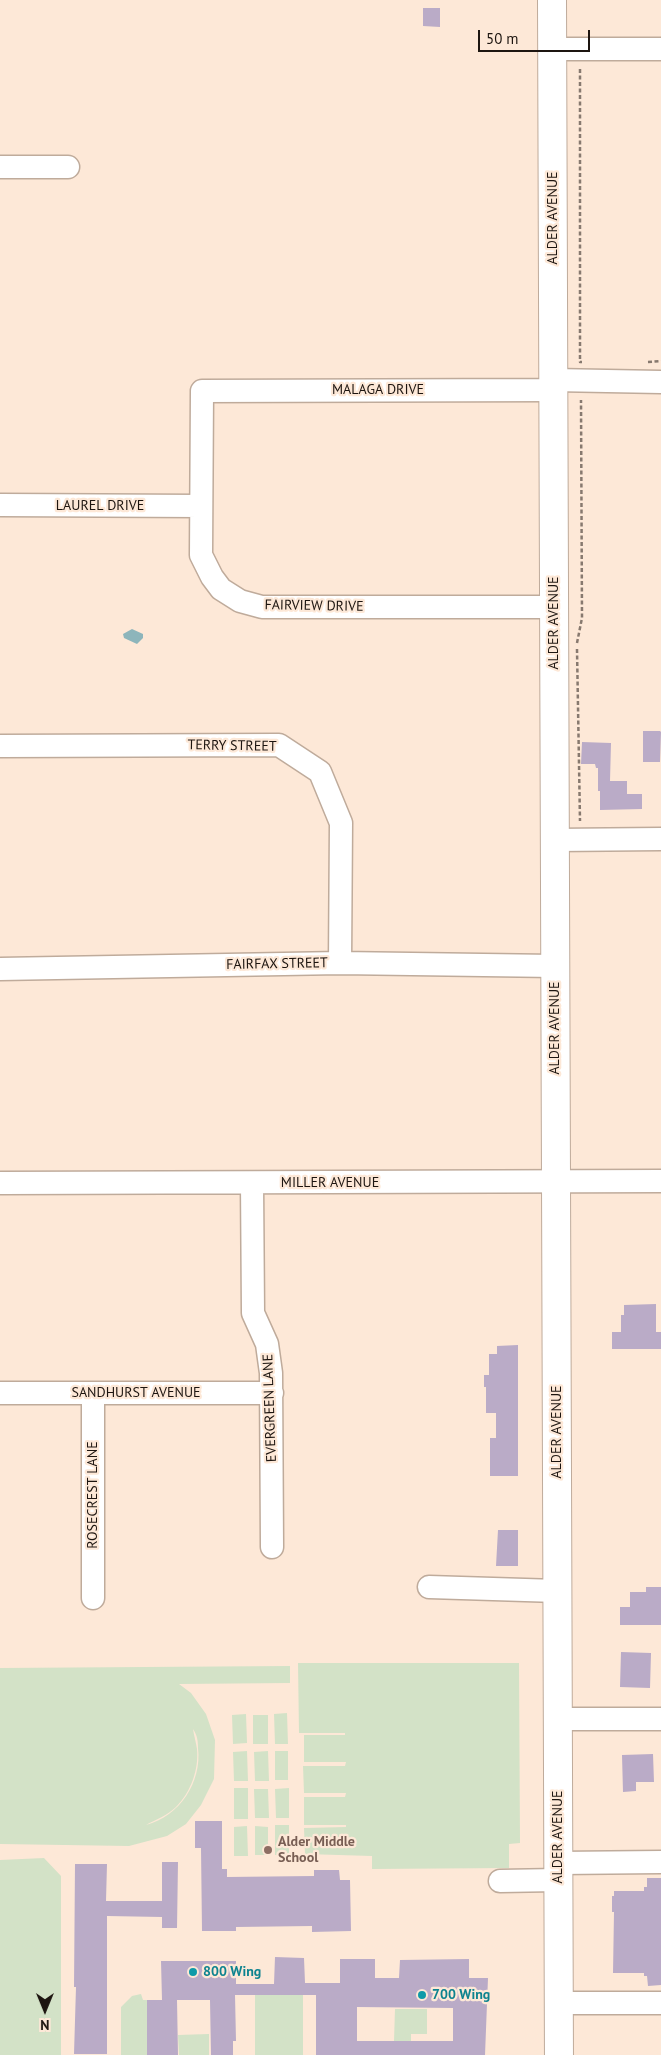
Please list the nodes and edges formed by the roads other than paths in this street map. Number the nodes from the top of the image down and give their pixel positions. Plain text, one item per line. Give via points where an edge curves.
1 (552, 0) edge
2 (552, 49) junction
3 (661, 49) edge
4 (0, 167) edge
5 (68, 167) dead end
6 (661, 382) edge
7 (554, 385) junction
8 (202, 392) joint
9 (0, 506) edge
10 (201, 506) junction
11 (554, 607) junction
12 (0, 746) edge
13 (661, 839) edge
14 (555, 840) junction
15 (340, 964) junction
16 (555, 966) junction
17 (0, 969) edge
18 (661, 1181) edge
19 (556, 1182) junction
20 (0, 1183) edge
21 (252, 1183) junction
22 (0, 1393) edge
23 (93, 1393) junction
24 (272, 1393) junction
25 (272, 1546) dead end
26 (429, 1587) dead end
27 (557, 1591) junction
28 (93, 1598) dead end
29 (558, 1719) junction
30 (661, 1719) edge
31 (661, 1862) edge
32 (558, 1872) junction
33 (500, 1881) dead end
34 (558, 2003) junction
35 (661, 2003) edge
36 (559, 2055) edge

1 - 2 main road, ALDER AVENUE
2 - 3 street
2 - 7 main road, ALDER AVENUE
4 - 5 street
6 - 7 street, MALAGA DRIVE
7 - 8 street, MALAGA DRIVE
7 - 11 main road, ALDER AVENUE
8 - 10 street, FAIRVIEW DRIVE
9 - 10 street, LAUREL DRIVE
10 - 11 street, FAIRVIEW DRIVE via 202,554 221,589 240,601 262,607
11 - 14 main road, ALDER AVENUE
12 - 15 street, TERRY STREET via 279,745 320,772 342,823
13 - 14 street
14 - 16 main road, ALDER AVENUE
15 - 16 street, FAIRFAX STREET
15 - 17 street, FAIRFAX STREET
16 - 19 main road, ALDER AVENUE
18 - 19 street, MILLER AVENUE
19 - 21 street, MILLER AVENUE
19 - 27 main road, ALDER AVENUE
20 - 21 street, MILLER AVENUE
21 - 24 street, EVERGREEN LANE via 254,1313 267,1344
22 - 23 street, SANDHURST AVENUE
23 - 24 street, SANDHURST AVENUE
23 - 28 street, ROSECREST LANE
24 - 25 street, EVERGREEN LANE
26 - 27 street
27 - 29 main road, ALDER AVENUE
29 - 30 street
29 - 32 main road, ALDER AVENUE
31 - 32 street
32 - 33 street
32 - 34 main road, ALDER AVENUE
34 - 35 street
34 - 36 main road, ALDER AVENUE

